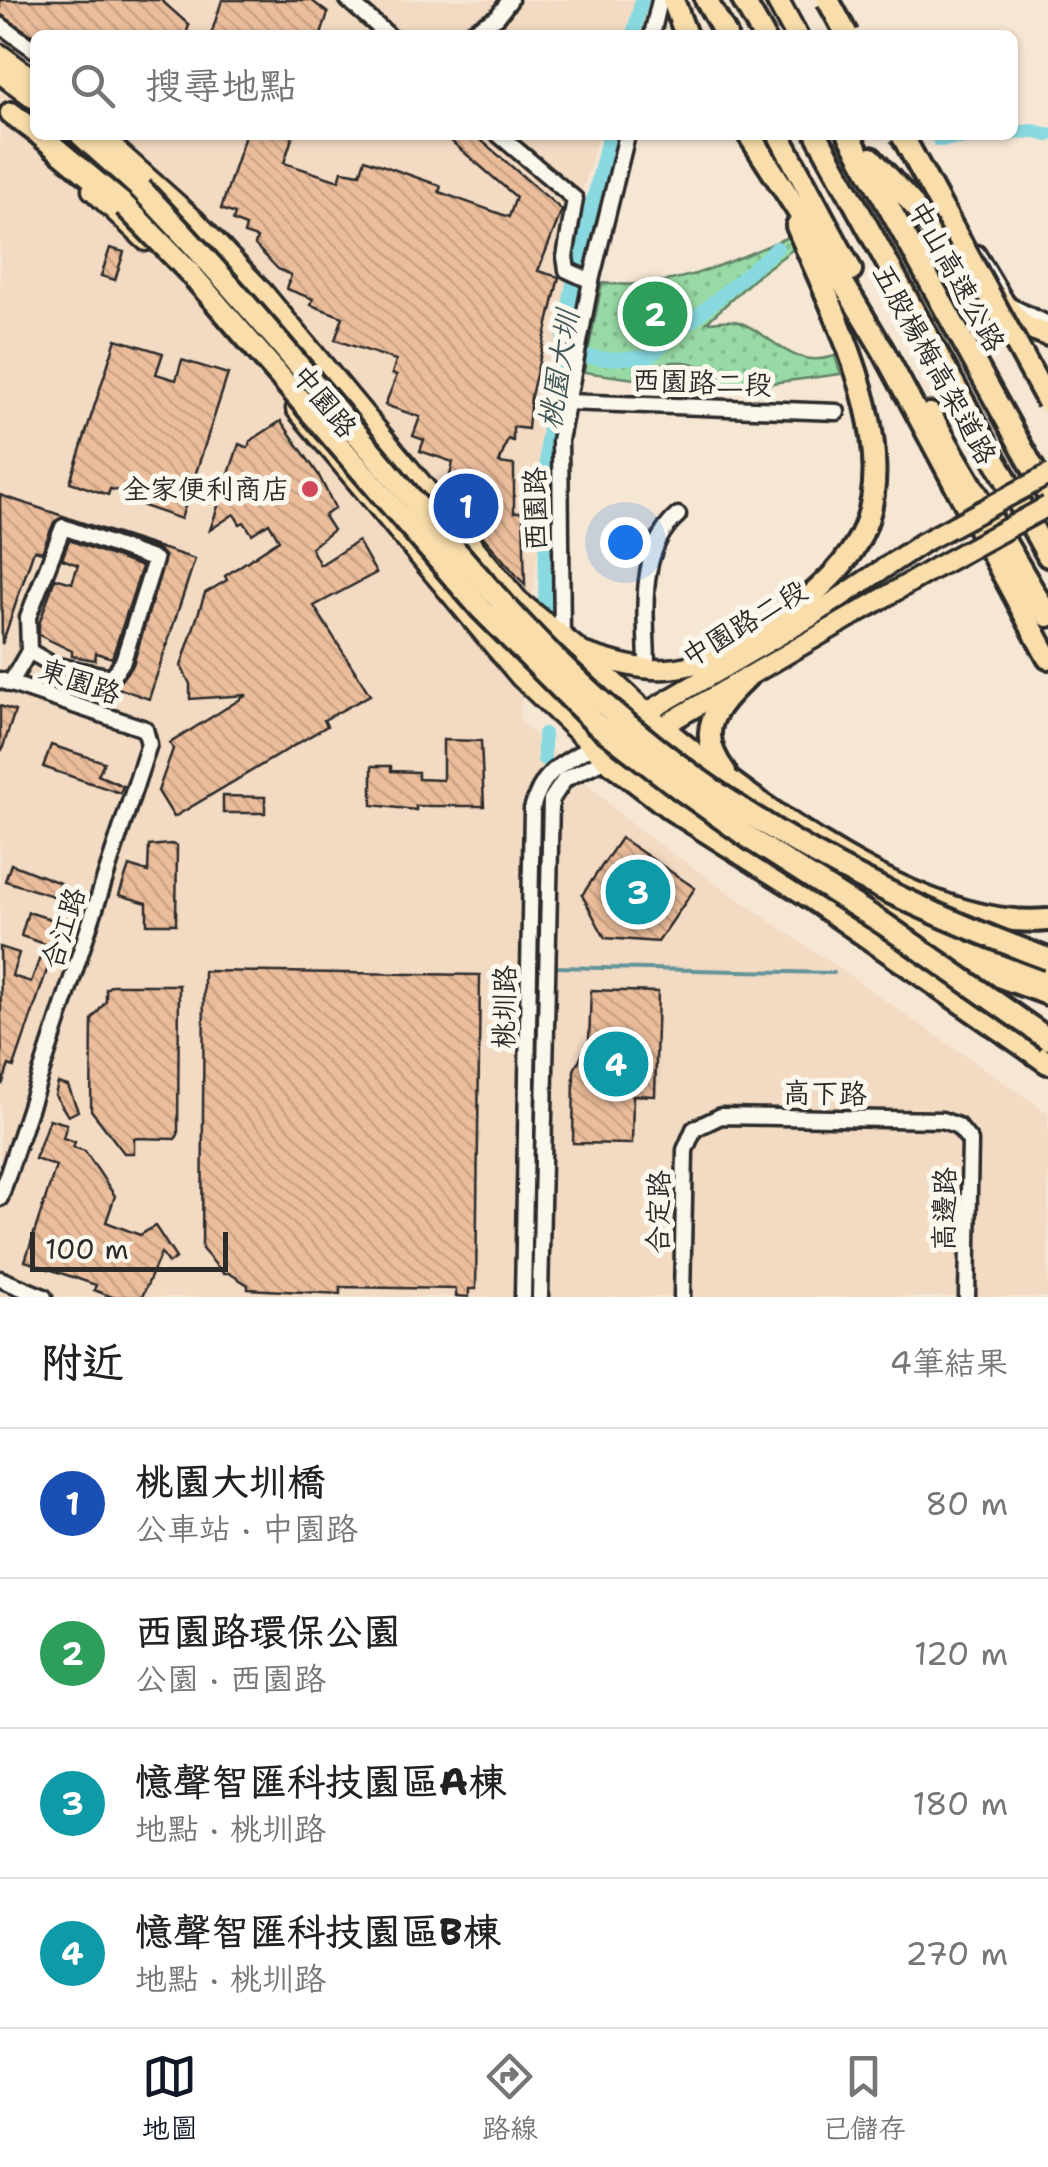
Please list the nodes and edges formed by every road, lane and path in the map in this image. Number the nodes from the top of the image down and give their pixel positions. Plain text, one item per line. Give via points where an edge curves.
1 (348, 0) edge
2 (510, 0) edge
3 (660, 0) edge
4 (673, 0) edge
5 (706, 0) edge
6 (744, 0) edge
7 (777, 0) edge
8 (828, 0) edge
9 (0, 26) edge
10 (382, 30) edge
11 (474, 30) edge
12 (653, 30) edge
13 (684, 30) edge
14 (723, 30) edge
15 (759, 30) edge
16 (793, 30) edge
17 (844, 30) edge
18 (30, 47) edge
19 (0, 54) edge
20 (0, 72) edge
21 (30, 76) edge
22 (30, 94) edge
23 (5, 109) edge
24 (30, 128) edge
25 (30, 132) edge
26 (38, 140) edge
27 (45, 140) edge
28 (87, 140) edge
29 (106, 140) edge
30 (505, 140) edge
31 (627, 140) edge
32 (752, 140) edge
33 (783, 140) edge
34 (820, 140) edge
35 (852, 140) edge
36 (854, 140) edge
37 (907, 140) edge
38 (907, 140) edge
39 (779, 182) junction
40 (591, 281) junction
41 (1048, 324) edge
42 (1048, 336) edge
43 (566, 402) junction
44 (1048, 402) edge
45 (836, 412) dead end
46 (1048, 475) edge
47 (1048, 496) edge
48 (1048, 506) edge
49 (678, 514) dead end
50 (1048, 556) edge
51 (423, 562) junction
52 (1048, 616) edge
53 (785, 632) junction
54 (562, 638) junction
55 (748, 644) junction
56 (28, 651) junction
57 (581, 652) junction
58 (1048, 658) edge
59 (647, 669) junction
60 (746, 678) junction
61 (5, 682) edge
62 (653, 720) junction
63 (145, 730) joint
64 (625, 737) junction
65 (599, 752) junction
66 (752, 798) junction
67 (834, 851) junction
68 (805, 894) junction
69 (1048, 920) edge
70 (946, 939) junction
71 (1048, 958) edge
72 (1048, 977) edge
73 (1048, 994) edge
74 (1048, 1039) edge
75 (1048, 1063) edge
76 (958, 1126) joint
77 (694, 1129) joint
78 (0, 1198) edge
79 (0, 1279) edge
80 (44, 1297) edge
81 (523, 1297) edge
82 (540, 1297) edge
83 (682, 1297) edge
84 (967, 1297) edge

1 - 10 street
2 - 11 street
3 - 12 street
4 - 13 highway
5 - 14 highway
6 - 15 highway
7 - 16 highway
8 - 17 highway, bridge
9 - 18 street
19 - 21 main road
20 - 22 highway
23 - 24 highway
23 - 25 main road, 中園路
26 - 51 main road, 中園路 via 240,340
27 - 74 highway, bridge via 125,206 191,274 480,610 595,723 740,831
28 - 71 highway, bridge via 214,265 489,590 606,705 744,812 808,852 968,929
29 - 54 main road, 中園路 via 263,292 519,601
30 - 40 street via 575,199 567,270
31 - 40 street, 西園路
32 - 39 highway
33 - 52 highway, 五股楊梅高架道路, bridge
34 - 50 highway, 中山高速公路
35 - 47 highway, 中山高速公路
36 - 42 highway via 1024,326
37 - 41 street, bridge via 1008,305
38 - 44 highway, bridge
39 - 55 highway via 870,418 876,473 860,539 812,594
39 - 58 highway via 884,352
40 - 43 street, 西園路
43 - 45 street, 西園路二段
43 - 54 street, 西園路 via 560,440
46 - 53 main road, 中園路二段, bridge via 922,543
48 - 60 main road, 中園路二段, bridge
49 - 59 street via 648,560
51 - 64 main road
51 - 65 main road, 中園路 via 520,677
53 - 55 main road
53 - 62 main road, 中園路二段
54 - 57 main road, 中園路
55 - 59 main road via 671,671
56 - 56 street via 53,666 112,677 155,560 63,527 28,617
56 - 61 street
57 - 59 main road
57 - 62 main road, 中園路
60 - 62 main road, 中園路二段
60 - 66 highway via 720,703 710,732 722,769
61 - 63 street, 東園路
62 - 64 main road, 中園路二段
62 - 66 highway
63 - 78 street, 合江路 via 149,744
64 - 65 main road, 中園路二段
64 - 70 highway via 798,856
65 - 68 highway via 672,810
65 - 81 street, 桃圳路 via 545,777 532,809
65 - 82 street, 桃圳路 via 565,778 550,800
66 - 67 highway
67 - 69 highway via 968,911 1021,922
67 - 70 highway
68 - 73 highway via 974,970
68 - 75 highway
70 - 72 highway
76 - 77 street, 高下路 via 942,1120 721,1116
76 - 84 street, 高邊路 via 970,1142
77 - 83 street, 合定路 via 685,1150
79 - 80 street

